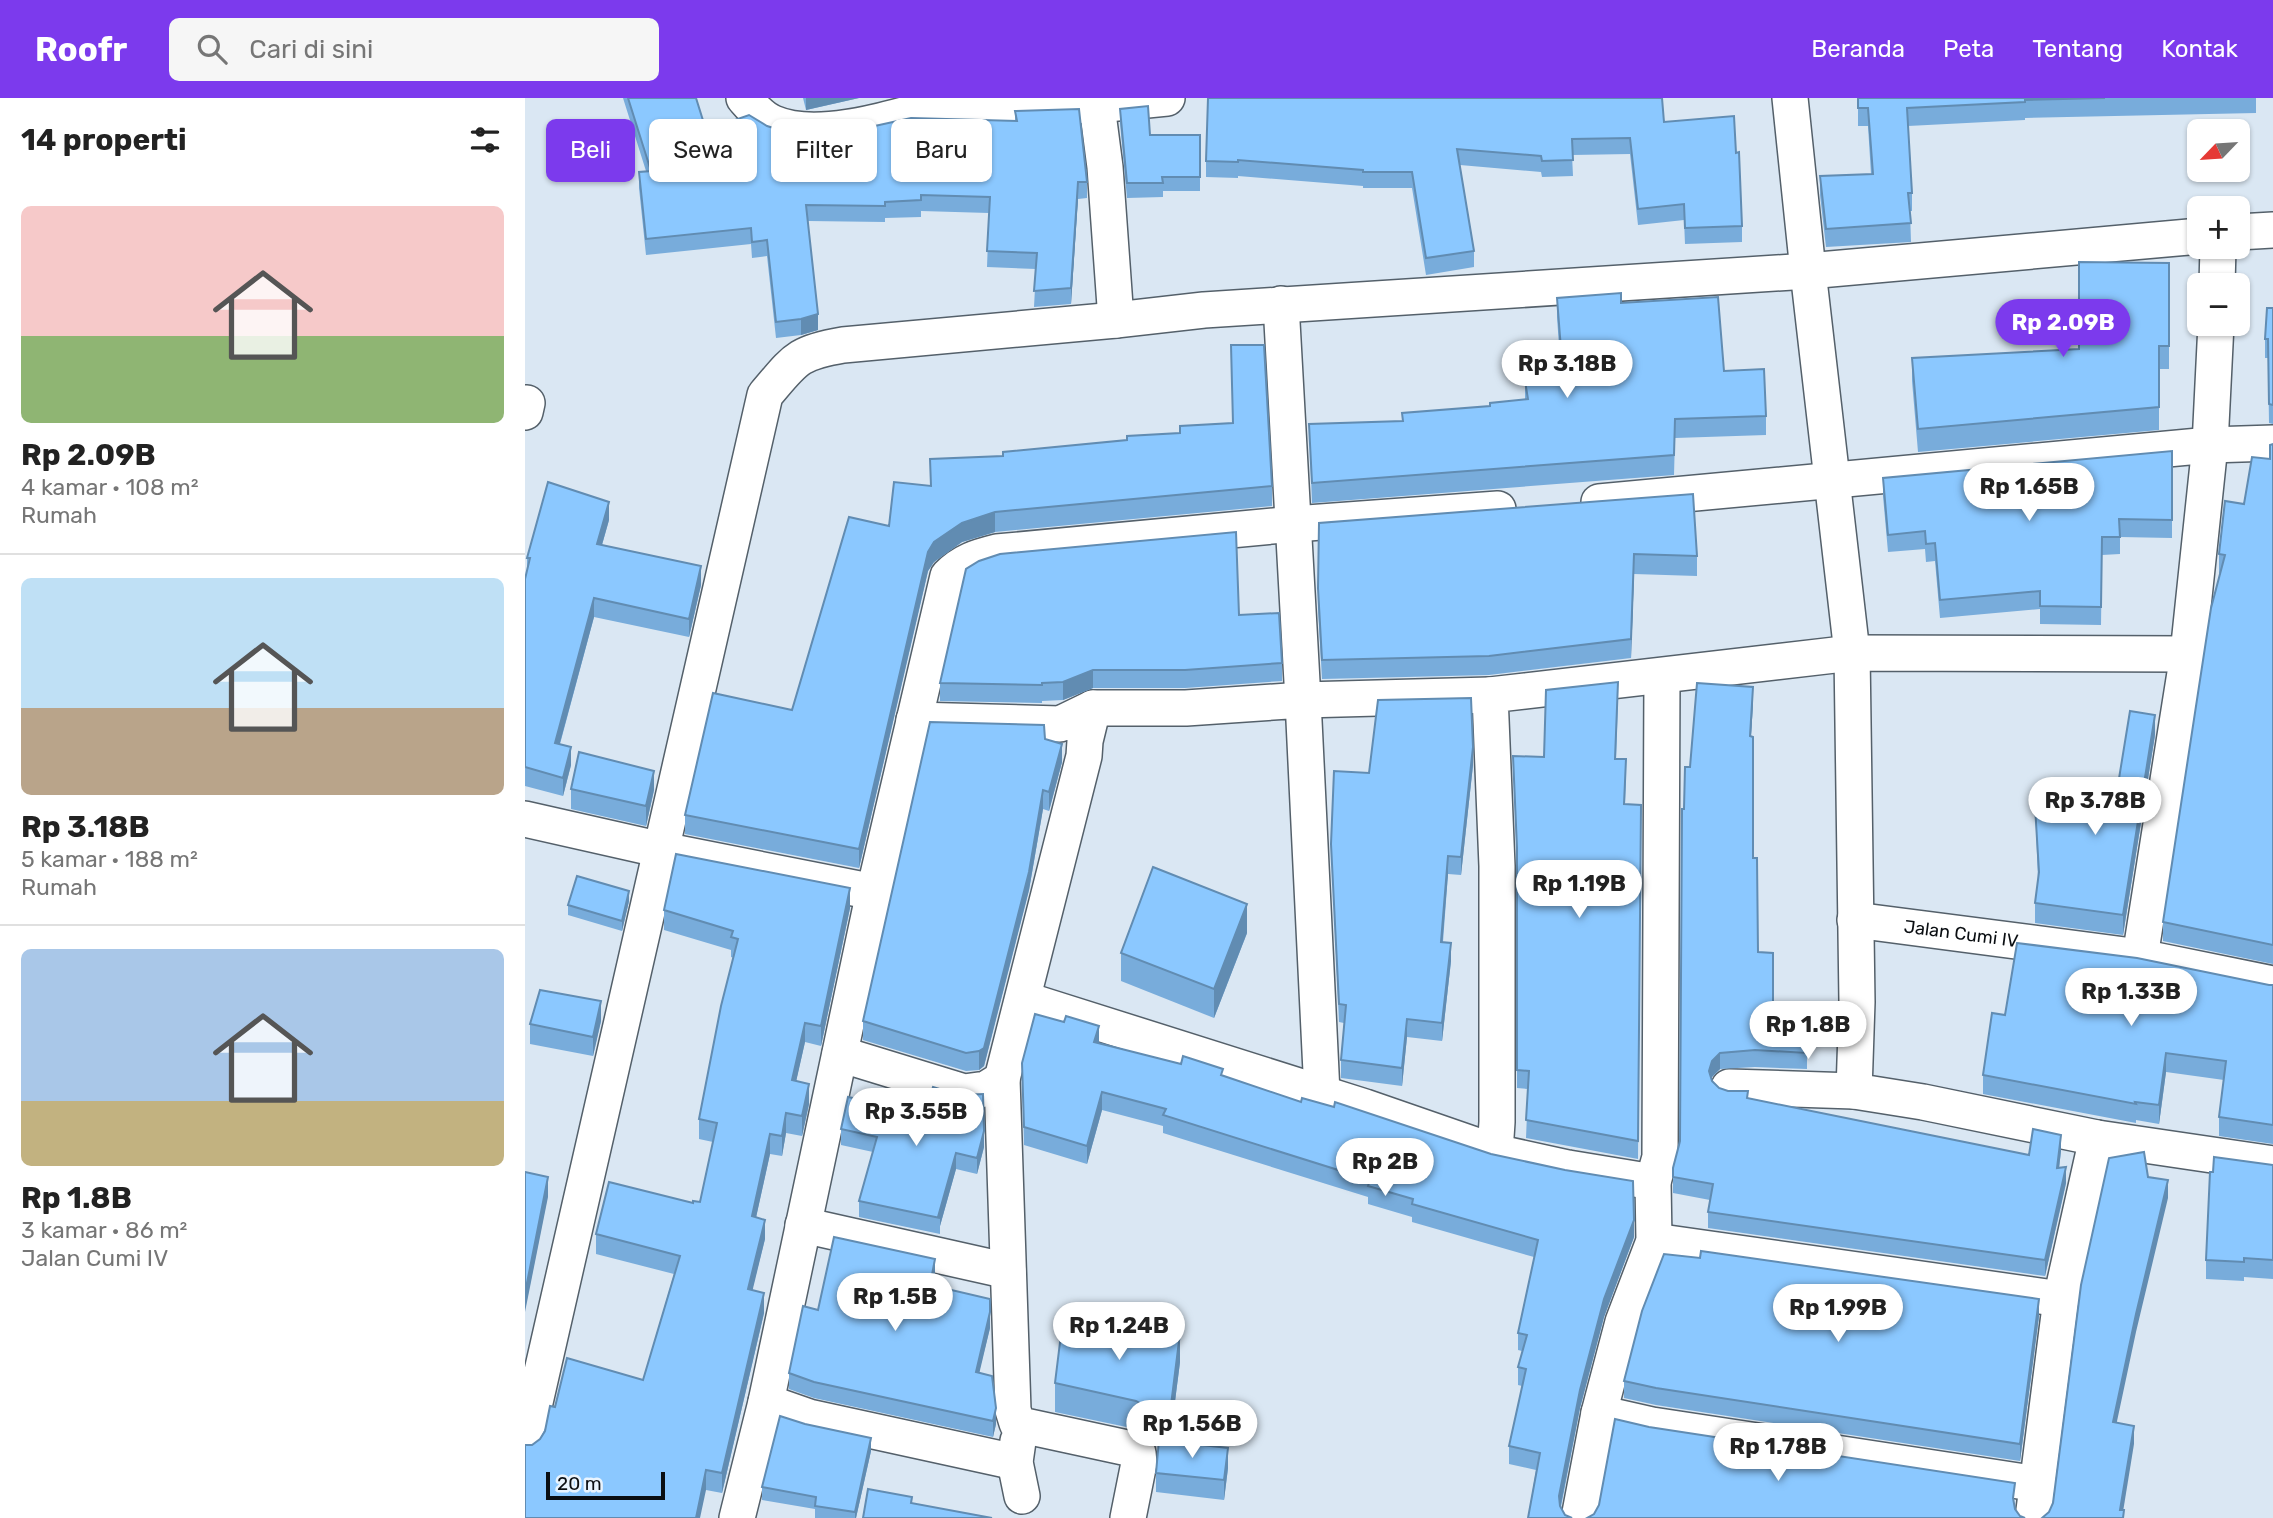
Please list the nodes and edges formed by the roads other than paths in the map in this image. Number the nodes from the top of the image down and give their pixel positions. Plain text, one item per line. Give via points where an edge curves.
1 (744, 98) edge
2 (1167, 98) edge
3 (1790, 98) edge
4 (1097, 101) edge
5 (921, 104) edge
6 (2273, 230) edge
7 (2250, 231) edge
8 (2187, 237) edge
9 (1808, 271) junction
10 (1281, 304) junction
11 (1116, 320) junction
12 (2215, 336) edge
13 (2273, 443) edge
14 (2210, 445) junction
15 (1831, 479) junction
16 (1570, 504) edge
17 (1529, 507) edge
18 (1294, 524) junction
19 (1852, 653) junction
20 (2188, 654) junction
21 (1662, 676) junction
22 (1490, 695) junction
23 (1303, 700) junction
24 (1093, 708) junction
25 (914, 720) junction
26 (525, 819) edge
27 (662, 850) junction
28 (874, 892) junction
29 (1855, 920) junction
30 (2140, 957) junction
31 (2273, 984) edge
32 (1023, 999) junction
33 (840, 1054) junction
34 (1002, 1079) junction
35 (1729, 1087) dead end
36 (1854, 1091) junction
37 (1322, 1093) junction
38 (2097, 1138) junction
39 (1495, 1152) junction
40 (2273, 1164) edge
41 (1653, 1182) junction
42 (803, 1225) junction
43 (1654, 1241) junction
44 (1008, 1271) junction
45 (2061, 1299) junction
46 (766, 1402) junction
47 (1599, 1413) junction
48 (1021, 1425) junction
49 (525, 1446) edge
50 (1015, 1462) junction
51 (2038, 1484) junction
52 (1022, 1496) dead end
53 (737, 1518) edge
54 (1128, 1518) edge
55 (1579, 1518) edge
56 (2033, 1518) edge

1 - 5 street via 774,124 813,131 884,121
2 - 4 street
3 - 9 street
4 - 5 street
4 - 11 street
6 - 7 street
8 - 9 street
9 - 10 street
9 - 15 street
10 - 11 street
10 - 18 street
11 - 27 street via 814,350 799,357 765,395
12 - 14 street
13 - 14 street
14 - 15 street
14 - 20 street
15 - 16 street
15 - 19 street
17 - 18 street
18 - 23 street
18 - 25 street via 971,558 948,576
19 - 20 street
19 - 21 street
19 - 29 street
20 - 30 street
21 - 22 street
21 - 41 street via 1660,1157
22 - 23 street
22 - 39 street via 1497,866
23 - 24 street via 1186,708
23 - 37 street
24 - 25 street via 1060,724
24 - 32 street
25 - 28 street
26 - 27 street
27 - 28 street
27 - 49 street
28 - 33 street
29 - 30 street, Jalan Cumi IV
29 - 36 street
30 - 31 street, Jalan Cumi IV
32 - 34 street
32 - 37 street
33 - 34 street via 964,1091 986,1089
33 - 42 street
34 - 44 street
35 - 36 street
36 - 38 street
37 - 39 street
38 - 40 street
38 - 45 street
39 - 41 street
41 - 43 street
42 - 44 street
42 - 46 street
43 - 45 street
43 - 47 street via 1623,1322
44 - 48 street via 1013,1410
45 - 51 street
46 - 50 street via 809,1417
46 - 53 street
47 - 51 street
47 - 55 street
48 - 50 street
48 - 54 street via 1138,1454
50 - 52 street
51 - 56 street

